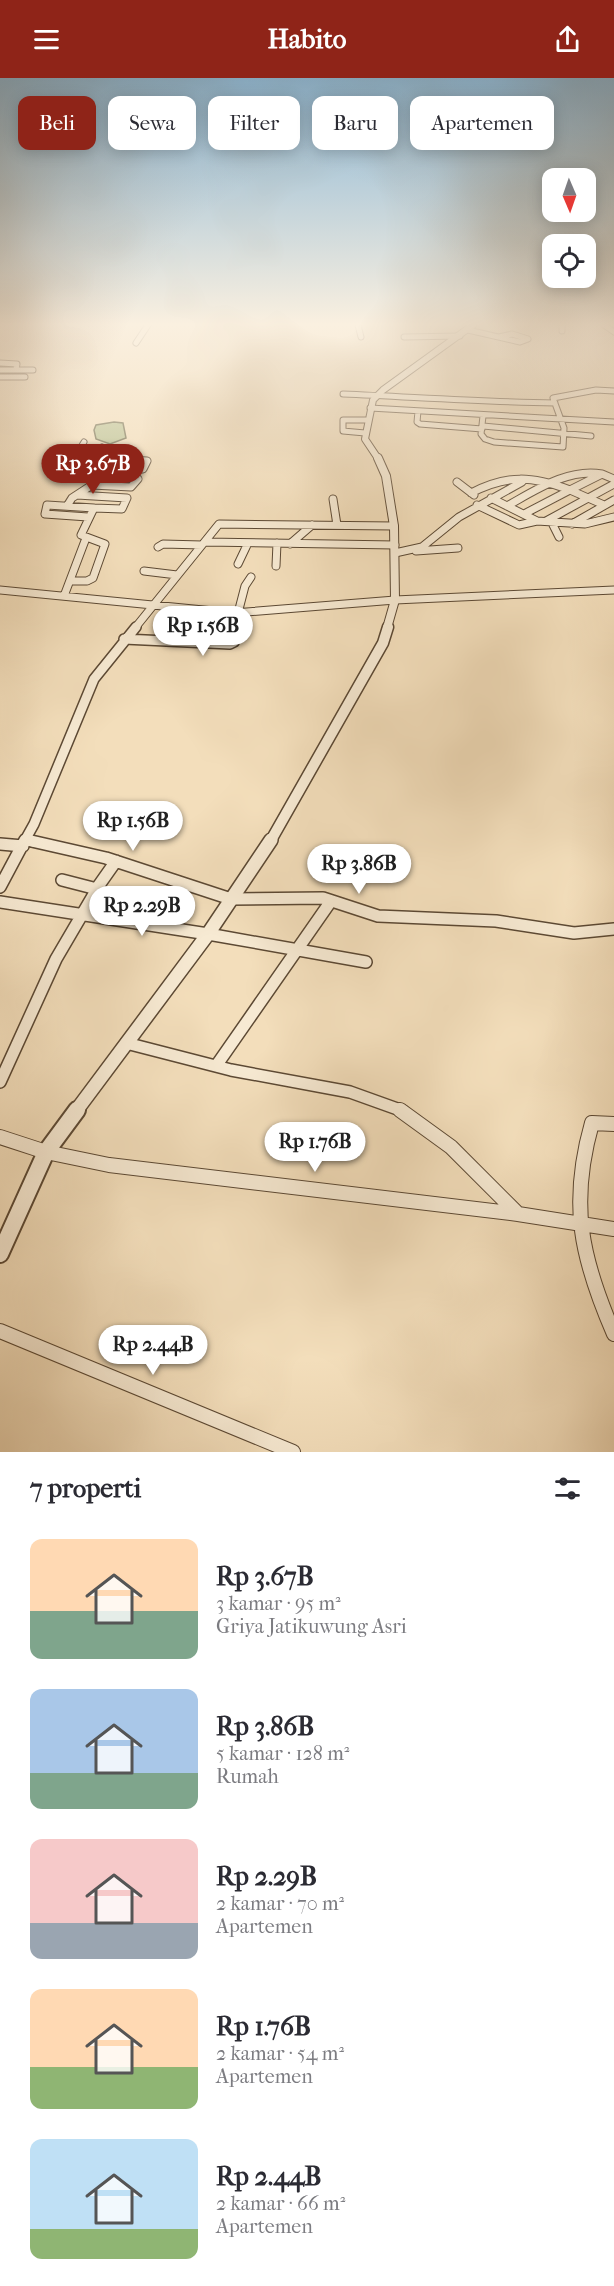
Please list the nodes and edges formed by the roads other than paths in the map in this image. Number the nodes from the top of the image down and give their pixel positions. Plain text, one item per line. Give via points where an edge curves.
1 (385, 389) edge
2 (614, 391) edge
3 (343, 394) dead end
4 (375, 396) junction
5 (459, 401) junction
6 (555, 403) junction
7 (370, 408) junction
8 (418, 411) junction
9 (457, 413) junction
10 (483, 416) junction
11 (366, 420) junction
12 (562, 420) junction
13 (614, 422) edge
14 (483, 428) junction
15 (365, 433) junction
16 (563, 435) junction
17 (591, 436) dead end
18 (84, 442) dead end
19 (102, 447) dead end
20 (51, 458) dead end
21 (72, 459) junction
22 (89, 464) junction
23 (99, 465) junction
24 (111, 467) junction
25 (86, 473) dead end
26 (602, 474) junction
27 (106, 476) junction
28 (614, 479) edge
29 (526, 481) junction
30 (457, 482) dead end
31 (552, 482) junction
32 (614, 484) edge
33 (92, 485) junction
34 (570, 490) junction
35 (471, 493) junction
36 (77, 495) junction
37 (491, 498) junction
38 (587, 498) junction
39 (333, 499) dead end
40 (614, 500) edge
41 (480, 504) junction
42 (604, 505) junction
43 (67, 506) junction
44 (507, 506) junction
45 (93, 508) junction
46 (524, 514) junction
47 (88, 517) junction
48 (614, 517) edge
49 (537, 521) junction
50 (546, 521) junction
51 (312, 525) junction
52 (337, 525) junction
53 (554, 525) junction
54 (570, 525) junction
55 (394, 526) junction
56 (559, 537) dead end
57 (86, 538) junction
58 (248, 543) junction
59 (277, 543) junction
60 (204, 544) junction
61 (290, 544) junction
62 (158, 547) dead end
63 (458, 548) dead end
64 (395, 549) junction
65 (408, 552) junction
66 (238, 564) dead end
67 (276, 566) dead end
68 (144, 571) dead end
69 (177, 575) junction
70 (251, 577) dead end
71 (70, 581) junction
72 (0, 590) edge
73 (614, 590) edge
74 (64, 596) junction
75 (395, 600) junction
76 (153, 604) junction
77 (236, 613) junction
78 (124, 639) junction
79 (24, 843) junction
80 (0, 844) edge
81 (116, 861) junction
82 (3, 877) edge
83 (62, 880) dead end
84 (0, 887) edge
85 (97, 888) junction
86 (231, 899) junction
87 (331, 901) junction
88 (0, 902) edge
89 (81, 913) junction
90 (614, 929) edge
91 (208, 934) junction
92 (299, 950) junction
93 (366, 962) dead end
94 (126, 1043) junction
95 (5, 1055) edge
96 (216, 1066) junction
97 (0, 1082) edge
98 (614, 1124) edge
99 (0, 1137) edge
100 (46, 1152) junction
101 (518, 1214) junction
102 (580, 1222) junction
103 (614, 1229) edge
104 (0, 1254) edge
105 (0, 1331) edge
106 (614, 1334) edge
107 (293, 1452) edge

1 - 4 street
2 - 6 street via 596,390 554,398
3 - 4 street
4 - 5 street
4 - 7 street
5 - 6 street
5 - 9 street
6 - 12 street
7 - 8 street
7 - 11 street
8 - 9 street
8 - 14 street via 420,424
9 - 10 street
10 - 12 street
10 - 14 street
11 - 15 street
11 - 15 street via 343,420 344,431
12 - 13 street
12 - 16 street
14 - 16 street
14 - 16 street via 482,437 494,442 563,447
15 - 55 street via 383,468
16 - 17 street
18 - 21 street
19 - 22 street
20 - 21 street
21 - 22 street via 72,463
22 - 23 street
23 - 24 street
23 - 25 street
24 - 24 street via 116,457 147,461 143,469
24 - 27 street via 114,471
26 - 28 street
26 - 31 street via 588,472
26 - 34 street
27 - 33 street
27 - 33 street via 138,479 131,487
29 - 31 street
29 - 35 street via 494,481
29 - 37 street
30 - 35 street
31 - 34 street
31 - 44 street
32 - 38 street
33 - 36 street
34 - 38 street
34 - 46 street
35 - 41 street
36 - 43 street
36 - 45 street via 127,498 122,508
37 - 41 street
37 - 44 street
38 - 42 street
38 - 50 street
39 - 52 street
40 - 42 street
41 - 49 street via 522,526
41 - 65 street via 422,547
42 - 54 street
43 - 45 street
43 - 47 street via 47,505 45,514
44 - 46 street
45 - 47 street
46 - 49 street
47 - 57 street via 80,533
48 - 54 street
49 - 50 street
50 - 53 street
51 - 52 street
51 - 60 street via 220,523
51 - 61 street
52 - 55 street
53 - 54 street
53 - 56 street
55 - 64 street
57 - 71 street
57 - 71 street via 105,546 93,578
58 - 59 street
58 - 60 street
58 - 66 street
59 - 61 street
59 - 67 street
60 - 62 street
60 - 69 street
61 - 64 street
63 - 65 street
64 - 65 street
64 - 75 street
68 - 69 street
69 - 76 street
70 - 77 street
71 - 74 street
72 - 74 street
73 - 75 street
74 - 76 street
75 - 77 street
75 - 86 street via 382,644 358,689 279,828
76 - 77 street
76 - 78 street
77 - 78 street via 234,642 230,644
78 - 79 street via 94,679
79 - 80 street
79 - 81 street
79 - 82 street
81 - 85 street
81 - 86 street
82 - 84 street
83 - 85 street
85 - 89 street
86 - 87 street
86 - 91 street
87 - 90 street via 378,916 496,921 574,933
87 - 92 street
88 - 89 street
89 - 91 street
89 - 95 street
91 - 92 street
91 - 94 street
92 - 93 street
92 - 96 street
94 - 96 street
94 - 100 street
95 - 97 street
96 - 101 street via 332,1089 405,1113 476,1170
98 - 102 street via 592,1122 580,1178
99 - 100 street
100 - 101 street via 109,1165
100 - 104 street
101 - 102 street
102 - 103 street
102 - 106 street via 592,1276
105 - 107 street

